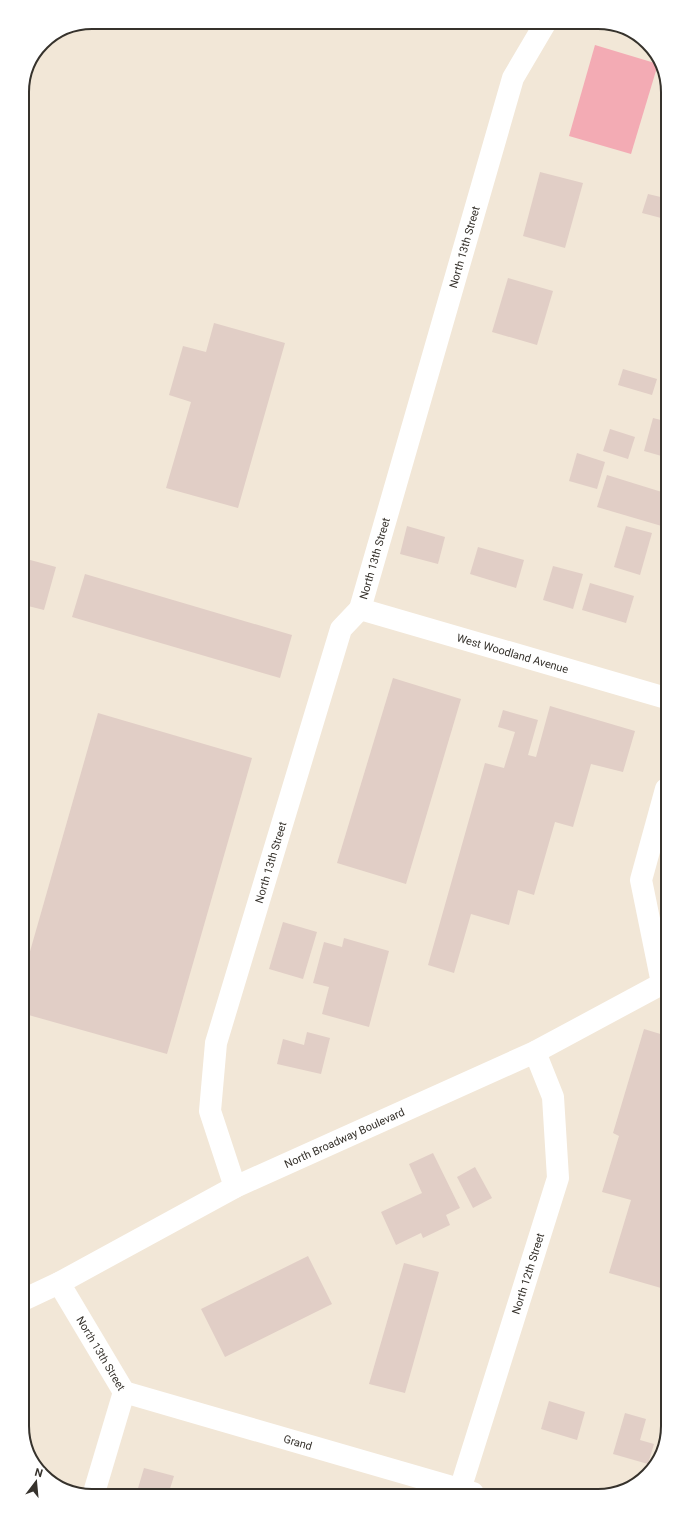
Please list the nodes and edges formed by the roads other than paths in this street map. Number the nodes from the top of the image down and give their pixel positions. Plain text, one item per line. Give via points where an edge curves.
1 (542, 29) edge
2 (360, 609) junction
3 (661, 697) edge
4 (661, 807) edge
5 (661, 969) edge
6 (661, 984) edge
7 (535, 1052) junction
8 (235, 1187) junction
9 (59, 1283) junction
10 (29, 1297) edge
11 (124, 1392) junction
12 (95, 1489) edge
13 (454, 1489) edge
14 (465, 1489) edge

1 - 2 street, North 13th Street via 513,78
2 - 3 street, West Woodland Avenue
2 - 8 street, North 13th Street via 341,628 216,1043 210,1111
4 - 5 street via 641,880
6 - 7 street, North Broadway Boulevard
7 - 8 street, North Broadway Boulevard
7 - 14 street, North 12th Street via 553,1097 558,1178
8 - 9 street, North Broadway Boulevard
9 - 10 street, North Broadway Boulevard
9 - 11 street, North 13th Street
11 - 12 street, North 13th Street
11 - 13 street, Grand

